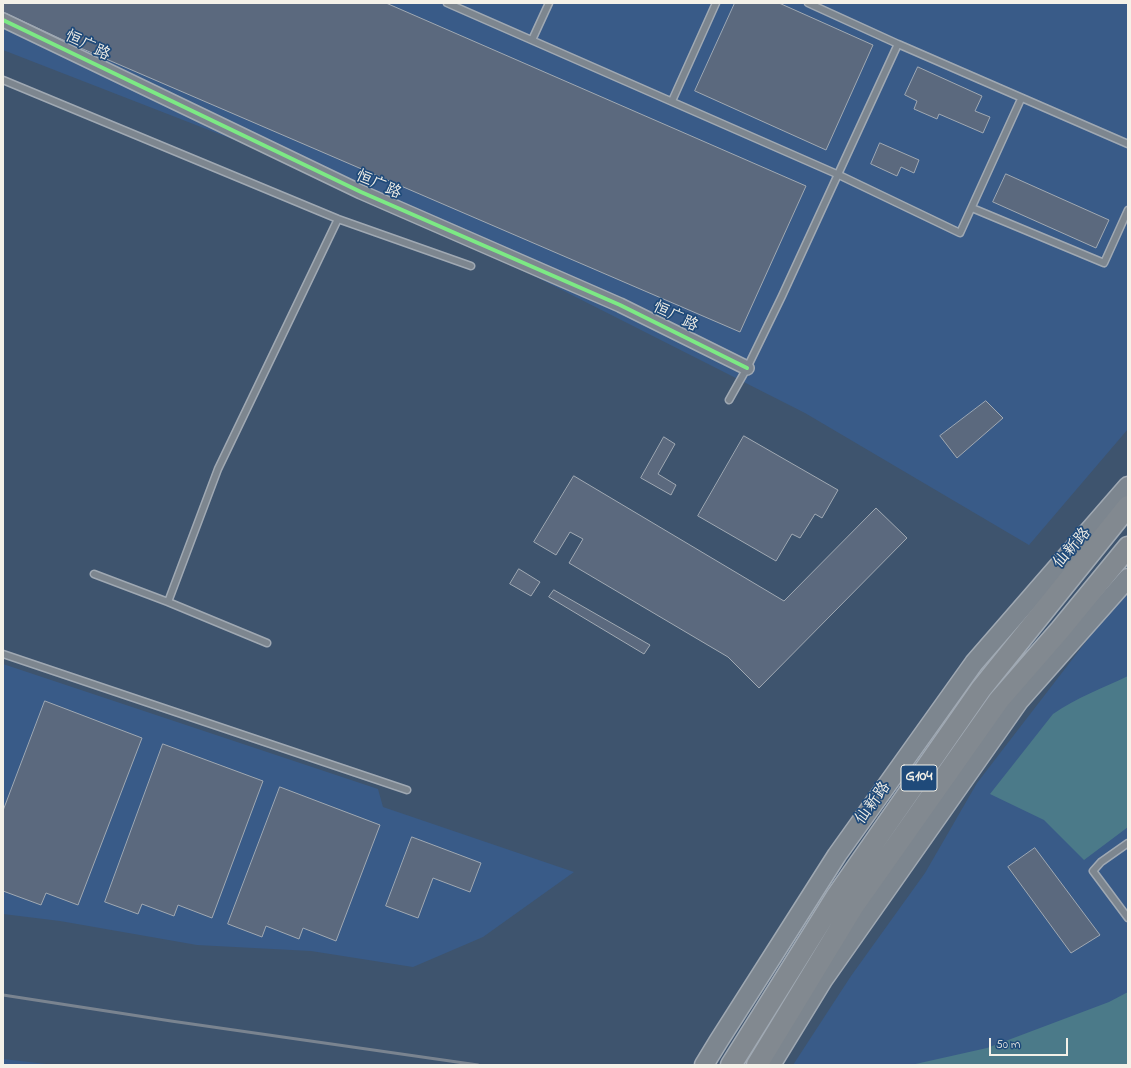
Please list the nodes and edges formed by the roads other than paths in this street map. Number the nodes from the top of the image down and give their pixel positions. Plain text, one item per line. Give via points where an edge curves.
1 (447, 3) edge
2 (549, 3) edge
3 (716, 3) edge
4 (808, 3) edge
5 (3, 20) edge
6 (532, 40) junction
7 (898, 44) junction
8 (3, 80) edge
9 (1022, 99) junction
10 (672, 101) junction
11 (1128, 144) edge
12 (839, 175) junction
13 (972, 208) junction
14 (1128, 210) edge
15 (338, 219) junction
16 (471, 266) dead end
17 (747, 368) junction
18 (729, 400) dead end
19 (1128, 487) edge
20 (1128, 506) edge
21 (1128, 547) edge
22 (94, 574) dead end
23 (1128, 579) edge
24 (168, 602) junction
25 (267, 643) dead end
26 (3, 654) edge
27 (407, 790) dead end
28 (1128, 842) edge
29 (1128, 918) edge
30 (704, 1065) edge
31 (712, 1065) edge
32 (731, 1065) edge
33 (757, 1065) edge
34 (772, 1065) edge
35 (780, 1065) edge

1 - 6 lane
2 - 6 lane
3 - 10 lane
4 - 7 lane
5 - 17 street, 恒广路 via 361,192 620,305
6 - 10 lane
7 - 9 lane
7 - 12 lane
8 - 15 lane
9 - 11 lane
9 - 13 lane
10 - 12 lane
12 - 13 lane via 960,233
12 - 17 lane
13 - 14 lane via 1104,264
15 - 16 lane
15 - 24 lane via 218,469
17 - 18 lane
19 - 30 main road, 仙新路 via 974,664 837,855
19 - 31 main road, 仙新路 via 1068,563 970,674 912,755 733,1028
20 - 32 main road, 仙新路 / G104 via 981,689 836,897
21 - 33 main road via 1000,700 853,907
22 - 24 lane
23 - 34 main road via 1020,701 823,980
23 - 35 main road via 1042,680 823,990
24 - 25 lane
26 - 27 lane
28 - 29 lane via 1093,871

